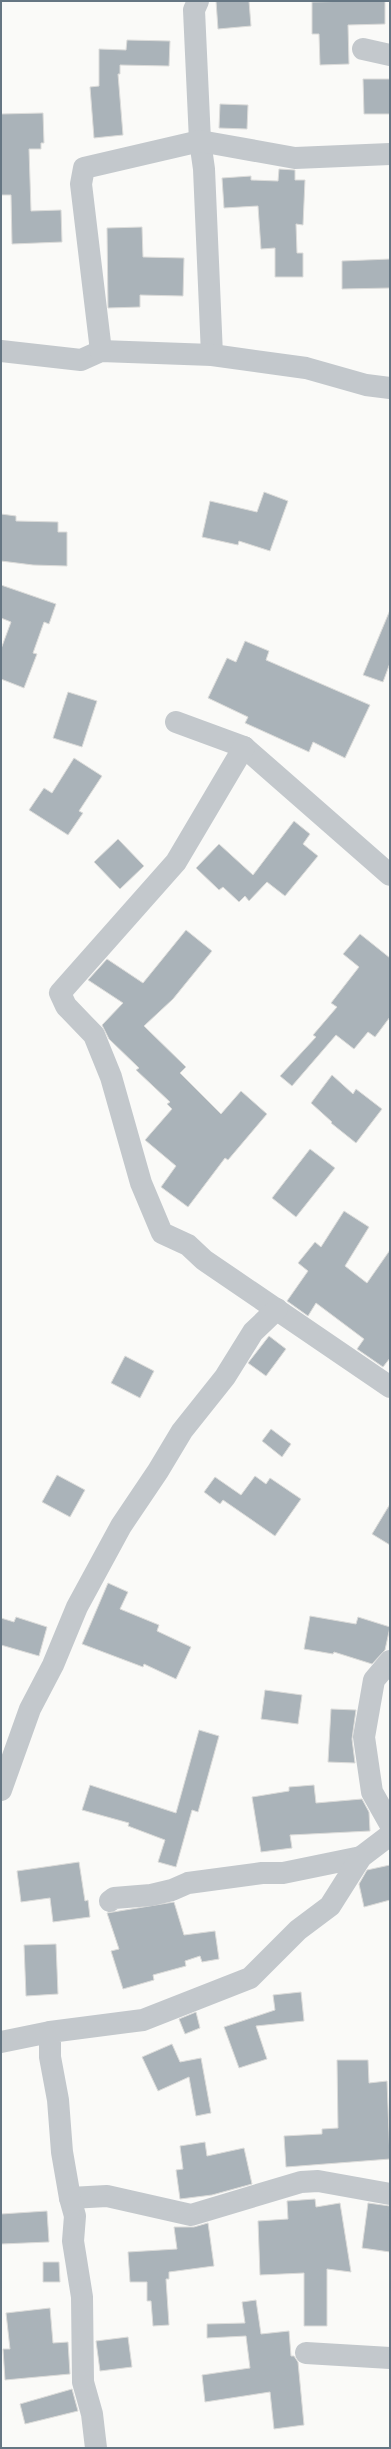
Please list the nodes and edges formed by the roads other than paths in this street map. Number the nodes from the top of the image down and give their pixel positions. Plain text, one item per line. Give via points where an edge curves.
1 (198, 1) edge
2 (363, 49) dead end
3 (390, 56) edge
4 (200, 141) junction
5 (390, 154) edge
6 (1, 351) edge
7 (101, 351) junction
8 (212, 355) junction
9 (390, 388) edge
10 (176, 722) dead end
11 (244, 747) junction
12 (390, 875) edge
13 (276, 1309) junction
14 (390, 1387) edge
15 (390, 1661) edge
16 (1, 1790) edge
17 (390, 1824) edge
18 (390, 1835) edge
19 (361, 1857) junction
20 (110, 1901) dead end
21 (50, 2032) junction
22 (1, 2042) edge
23 (390, 2194) edge
24 (70, 2198) junction
25 (306, 2352) dead end
26 (390, 2358) edge
27 (96, 2448) edge

1 - 4 street via 194,10
2 - 3 street
4 - 5 street via 295,158
4 - 7 street via 84,168 81,184
4 - 8 street via 204,169
6 - 7 street via 81,360
7 - 8 street
8 - 9 street via 306,368 366,385
10 - 11 street
11 - 12 street
11 - 13 street via 176,862 60,993 66,1006 94,1034 111,1077 141,1183 162,1233 188,1244 204,1260
13 - 14 street
13 - 16 street via 253,1332 225,1377 182,1430 158,1471 120,1526 77,1606 54,1665 30,1710
15 - 17 street via 374,1680 364,1737 372,1792
18 - 19 street
19 - 20 street via 283,1873 262,1873 188,1883 151,1896 114,1898
19 - 21 street via 330,1906 298,1930 250,1978 143,2020
21 - 22 street
21 - 24 street via 50,2057
23 - 24 street via 318,2181 300,2182 191,2215 107,2196
24 - 27 street via 75,2216 73,2241 82,2297 83,2382 92,2414
25 - 26 street

